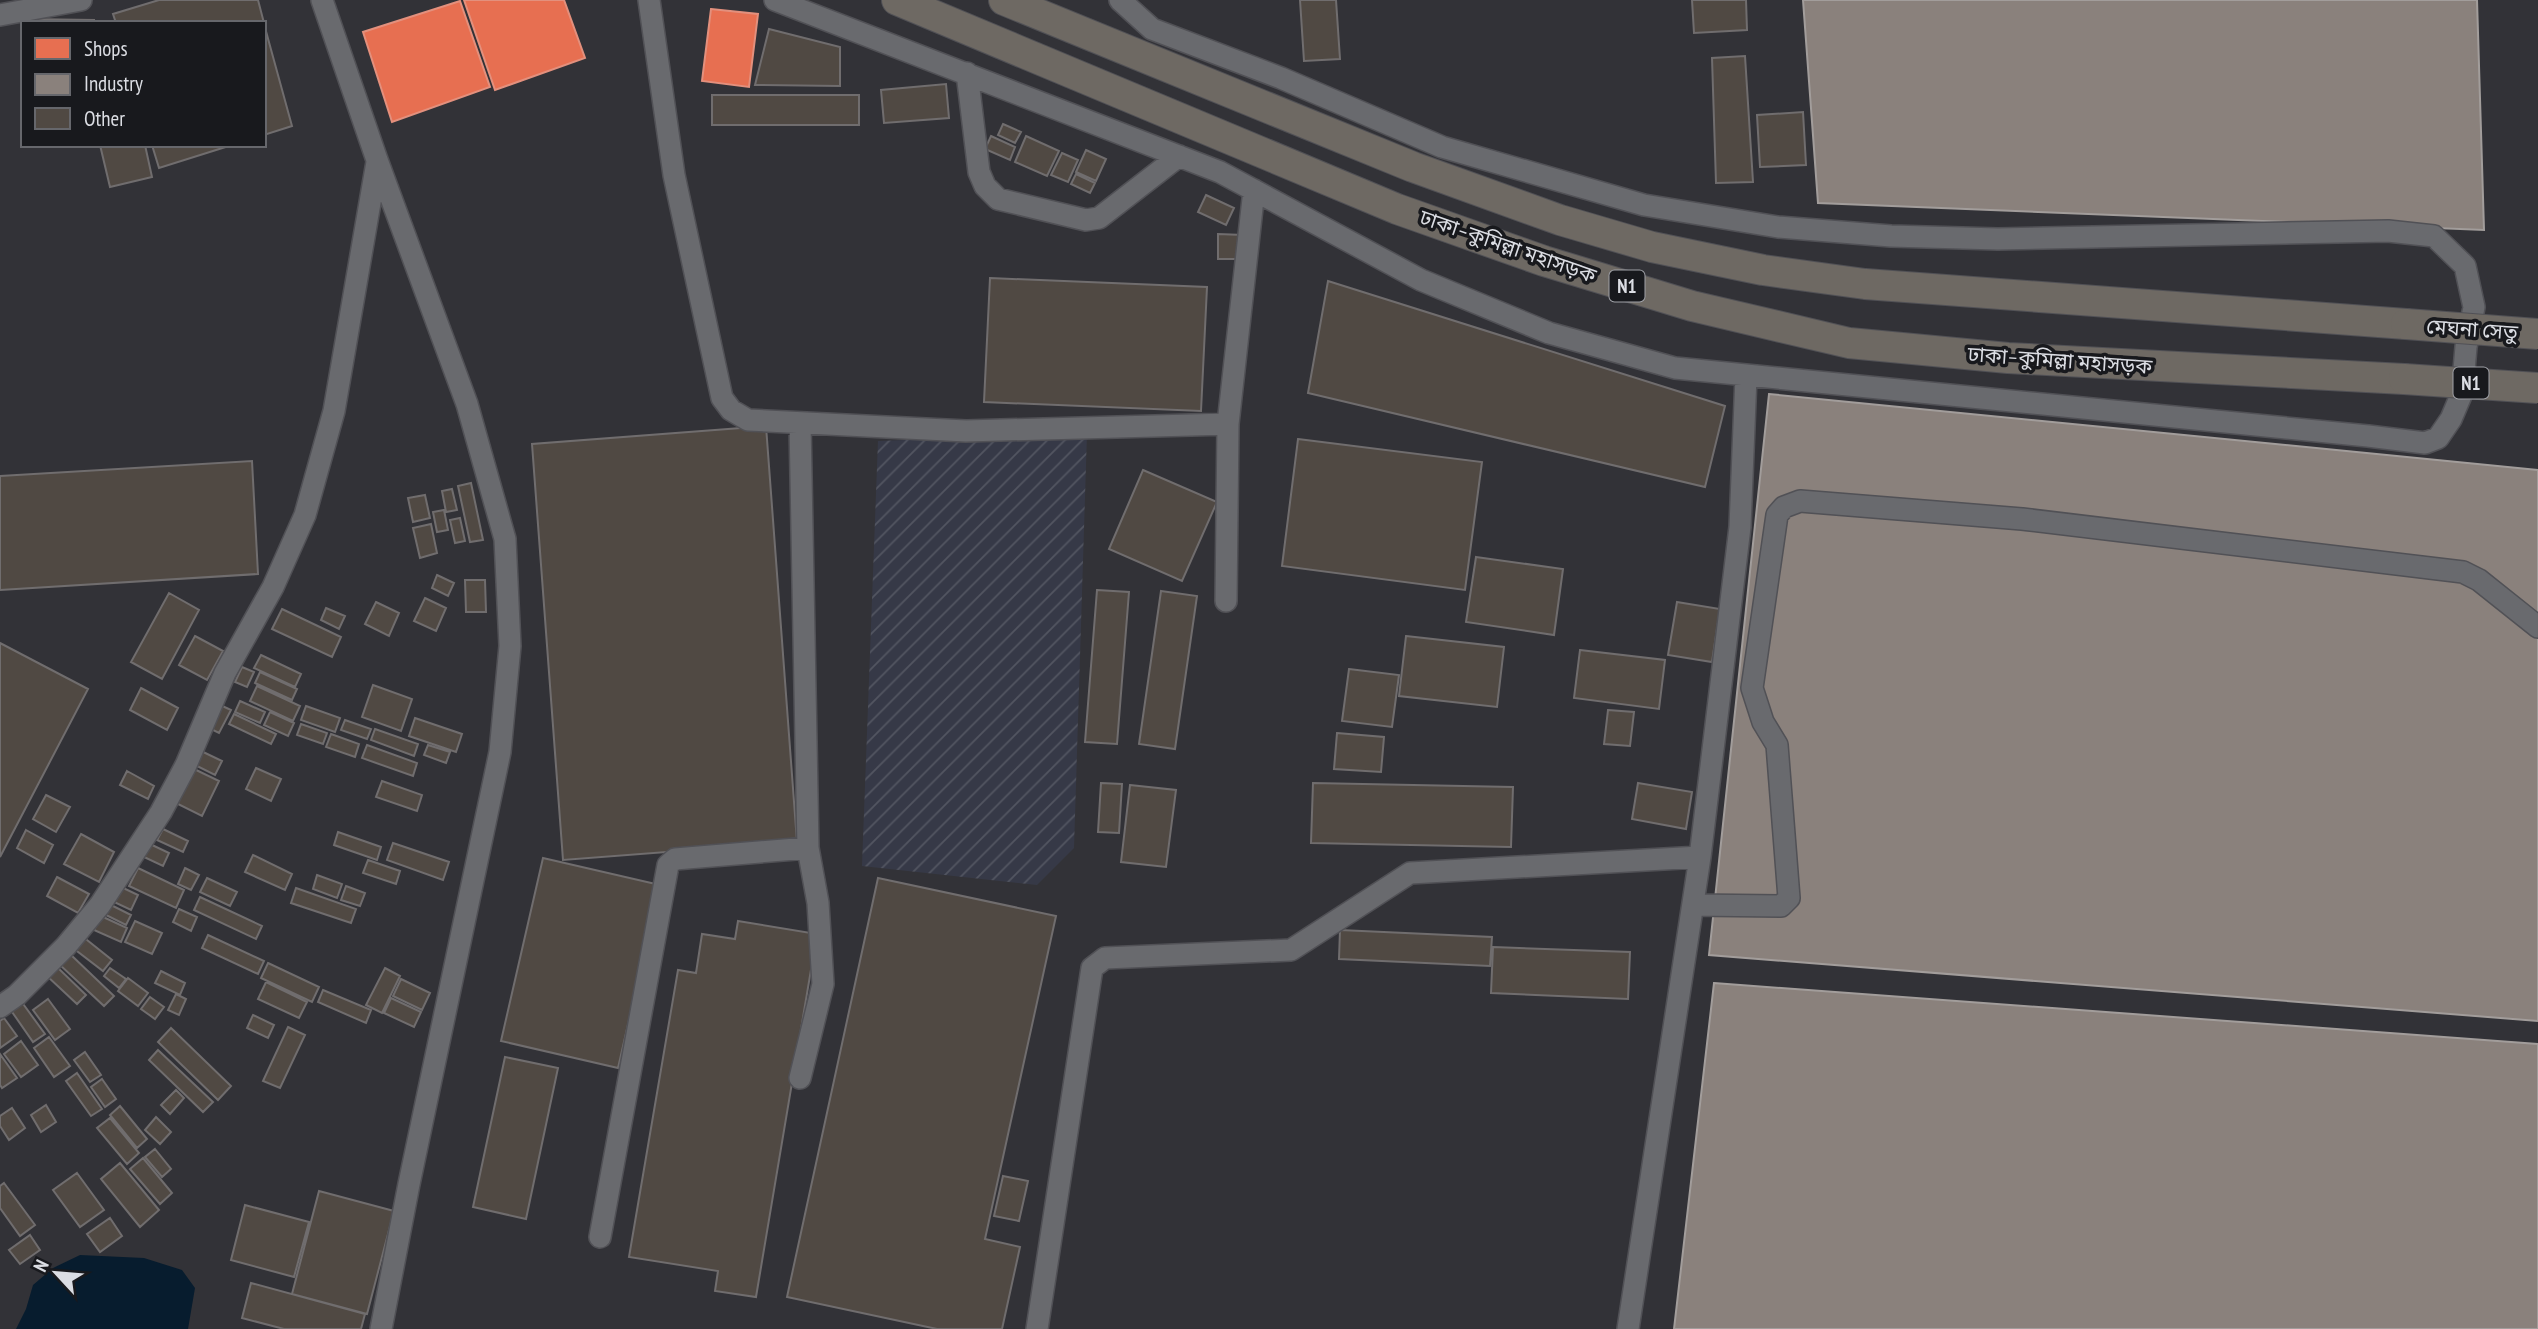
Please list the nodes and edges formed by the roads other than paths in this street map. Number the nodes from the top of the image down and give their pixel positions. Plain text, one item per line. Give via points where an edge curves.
1 (81, 0) edge
2 (322, 0) edge
3 (649, 0) edge
4 (775, 0) edge
5 (897, 0) edge
6 (1004, 0) edge
7 (1120, 0) edge
8 (0, 15) edge
9 (967, 74) junction
10 (1180, 156) junction
11 (377, 160) junction
12 (1254, 190) junction
13 (2406, 324) joint
14 (2538, 334) edge
15 (1746, 376) junction
16 (2538, 388) edge
17 (800, 423) junction
18 (1228, 424) junction
19 (1226, 601) dead end
20 (2538, 628) edge
21 (808, 848) junction
22 (1700, 858) junction
23 (1693, 905) junction
24 (0, 1007) edge
25 (800, 1078) dead end
26 (600, 1237) dead end
27 (381, 1329) edge
28 (1037, 1329) edge
29 (1628, 1329) edge

1 - 8 street
2 - 11 street
3 - 17 street via 674,175 722,398 748,421
4 - 9 street
5 - 16 highway, ঢাকা–কুমিল্লা মহাসড়ক / N1, bridge via 1397,209 1692,306 1849,343 2008,358
6 - 13 highway, ঢাকা–কুমিল্লা মহাসড়ক / N1 via 1413,167 1560,220 1652,247 1763,270 1865,284
7 - 15 street via 1152,29 1442,147 1644,205 1778,227 1891,236 1998,239 2388,231 2434,236 2465,266 2474,306 2462,393 2438,438 2426,443
9 - 10 street
9 - 10 street via 979,172 998,199 1099,218
10 - 12 street
11 - 24 street via 334,411 305,515 273,587 225,673 161,812 100,905 18,995
11 - 27 street via 467,404 505,539 510,646 500,752
12 - 15 street via 1421,280 1549,333 1675,368
12 - 18 street
13 - 14 highway, মেঘনা সেতু / N1, bridge
15 - 22 street via 1740,527
17 - 18 street via 966,431
17 - 21 street
18 - 19 street
20 - 23 street via 2463,572 2022,519 1800,501 1777,515 1752,688 1763,722 1777,745 1789,898 1781,906
21 - 25 street via 818,903 823,984
21 - 26 street via 675,859 668,865
22 - 23 street
22 - 28 street via 1410,873 1292,950 1105,958 1092,968
23 - 29 street

